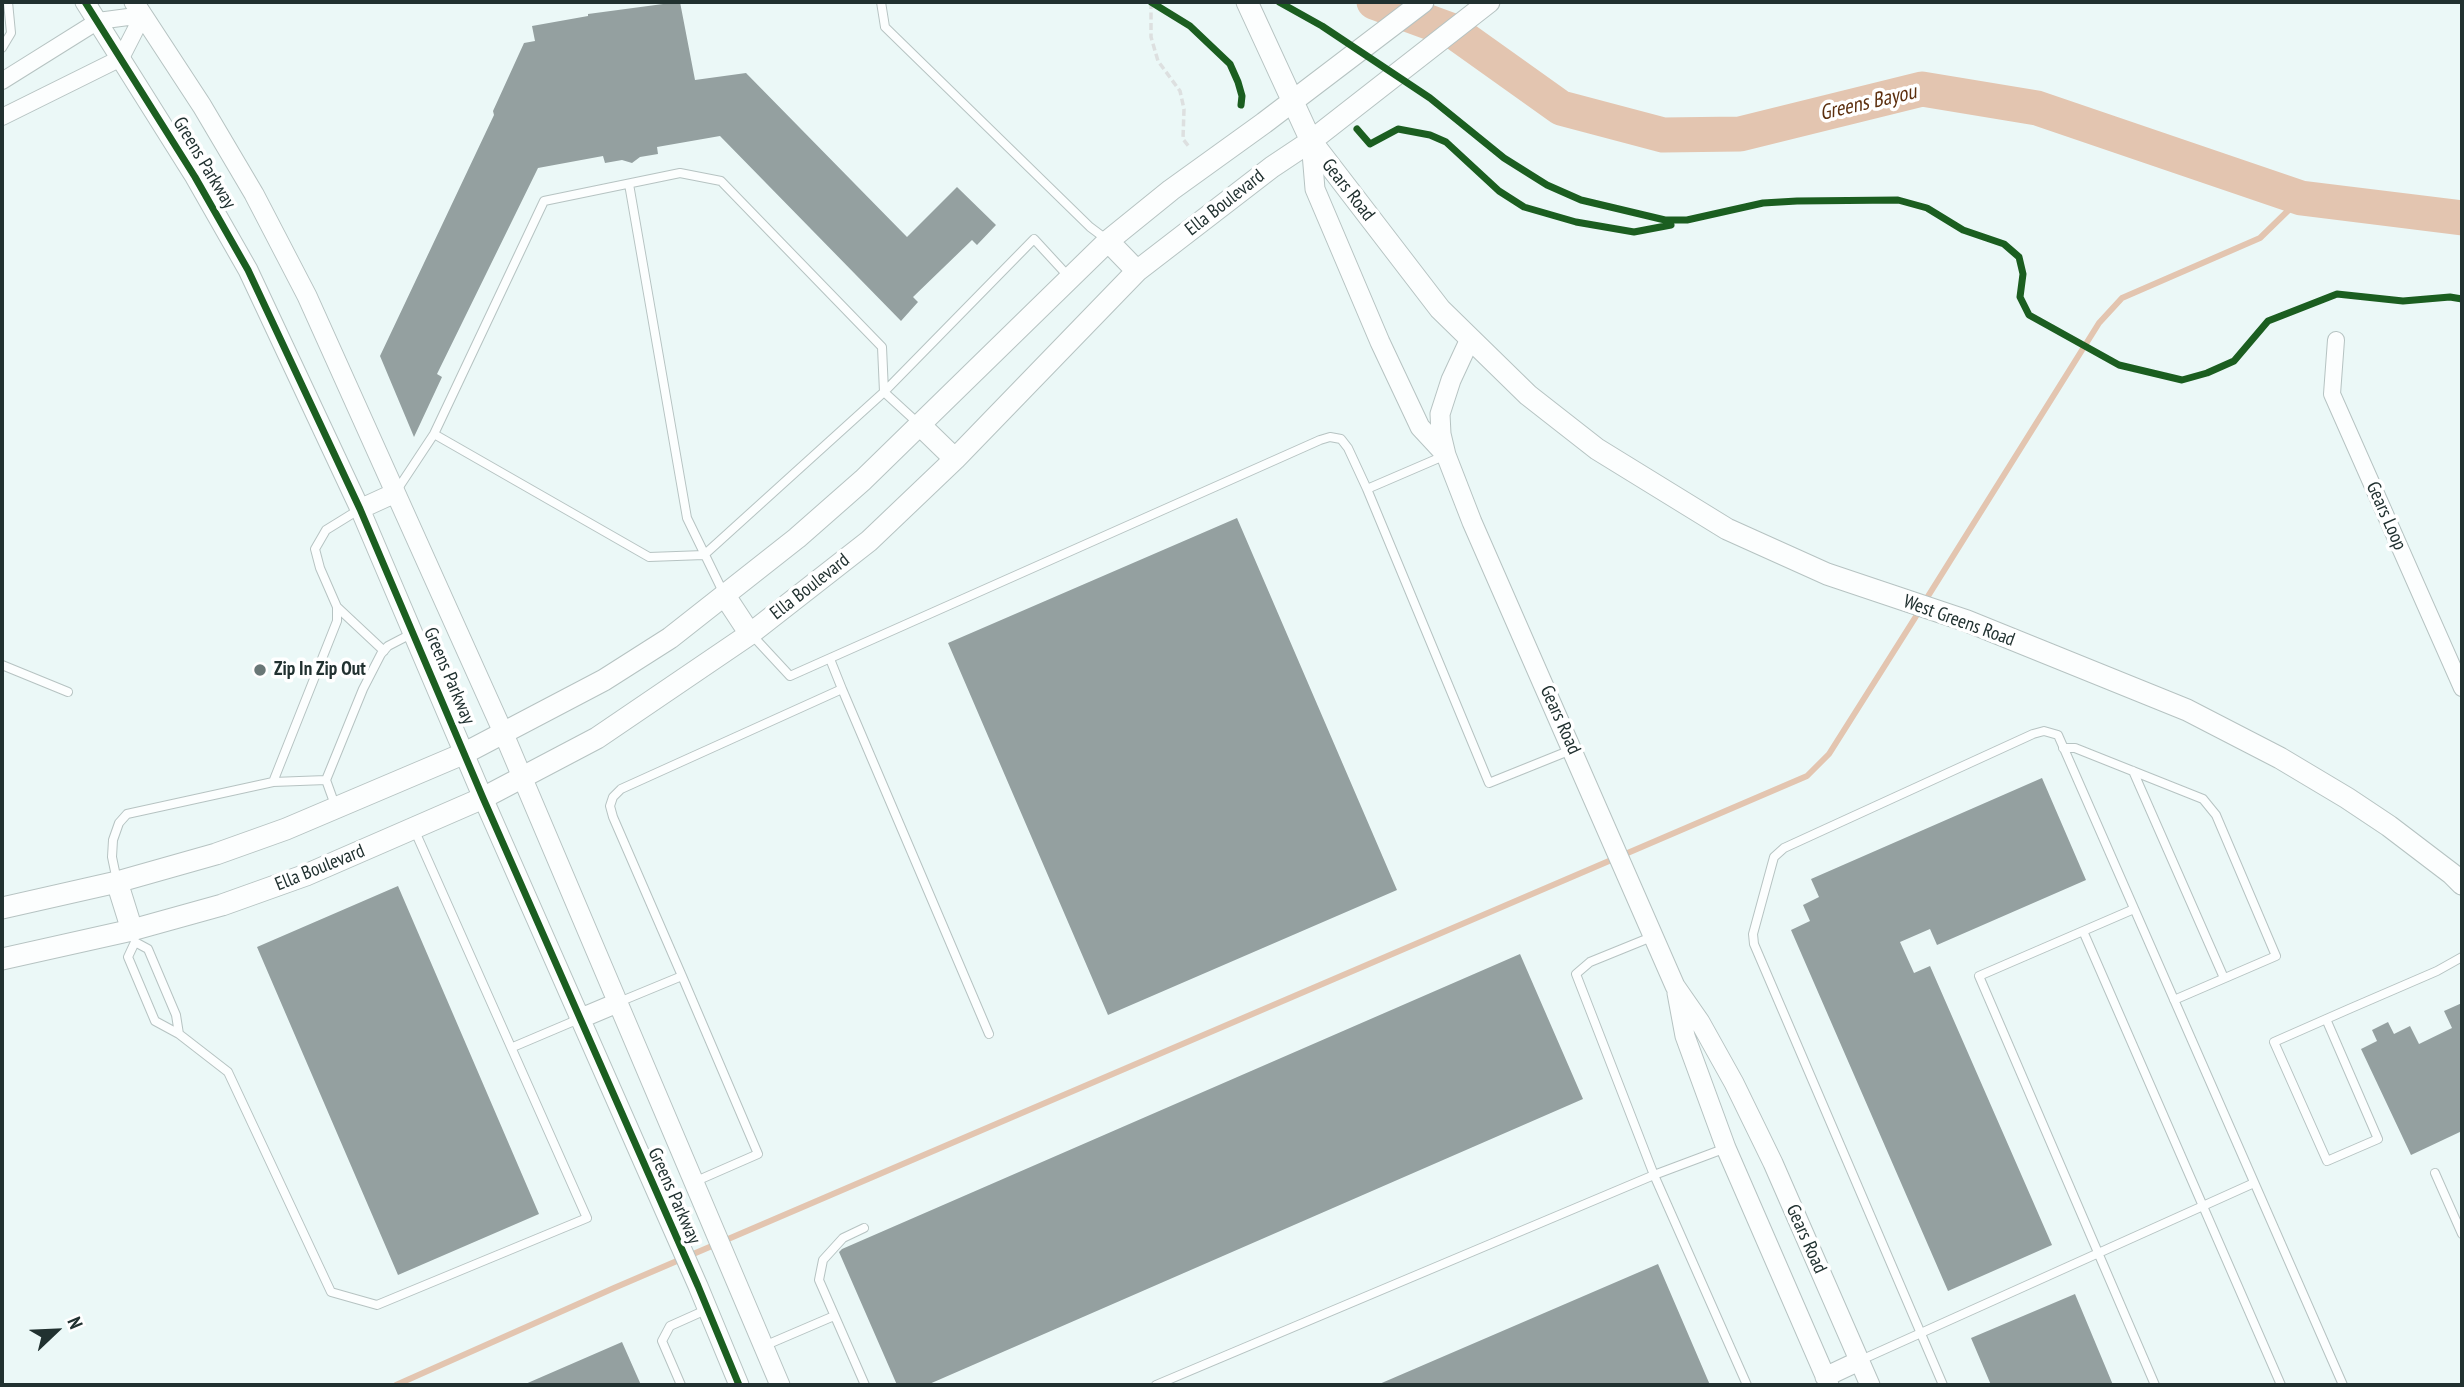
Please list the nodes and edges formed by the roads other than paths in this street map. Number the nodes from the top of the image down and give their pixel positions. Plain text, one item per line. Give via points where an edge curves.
1 (8, 2) edge
2 (85, 2) edge
3 (881, 2) edge
4 (1247, 2) edge
5 (1423, 2) edge
6 (1489, 2) edge
7 (141, 8) edge
8 (98, 21) junction
9 (2, 48) edge
10 (121, 58) junction
11 (2, 81) edge
12 (1292, 101) junction
13 (2, 117) edge
14 (1311, 141) junction
15 (629, 184) junction
16 (1108, 241) junction
17 (1136, 271) junction
18 (1069, 277) junction
19 (1470, 339) junction
20 (2336, 340) dead end
21 (884, 392) junction
22 (920, 425) junction
23 (433, 434) junction
24 (1446, 455) junction
25 (955, 459) junction
26 (1367, 489) junction
27 (395, 493) junction
28 (360, 509) junction
29 (705, 555) junction
30 (725, 596) junction
31 (337, 607) junction
32 (413, 633) junction
33 (751, 634) junction
34 (384, 651) junction
35 (830, 659) junction
36 (2, 665) edge
37 (2462, 688) edge
38 (842, 689) junction
39 (68, 692) dead end
40 (503, 732) junction
41 (2063, 748) junction
42 (1573, 749) junction
43 (465, 753) junction
44 (2133, 771) junction
45 (523, 779) junction
46 (326, 780) junction
47 (273, 782) junction
48 (483, 798) junction
49 (336, 808) junction
50 (414, 829) junction
51 (2459, 874) edge
52 (117, 882) junction
53 (2, 908) edge
54 (2134, 909) junction
55 (2083, 931) junction
56 (134, 936) junction
57 (1654, 936) junction
58 (2462, 957) edge
59 (2, 959) edge
60 (682, 976) junction
61 (2224, 978) junction
62 (1675, 986) junction
63 (2174, 1000) junction
64 (617, 1003) junction
65 (579, 1019) junction
66 (2326, 1019) junction
67 (179, 1034) junction
68 (989, 1034) dead end
69 (513, 1047) junction
70 (1726, 1148) junction
71 (2435, 1173) dead end
72 (1654, 1175) junction
73 (693, 1182) junction
74 (2254, 1183) junction
75 (2203, 1206) junction
76 (864, 1228) dead end
77 (2462, 1234) edge
78 (2099, 1253) junction
79 (708, 1309) junction
80 (834, 1316) junction
81 (1920, 1333) junction
82 (764, 1346) junction
83 (1859, 1361) junction
84 (1827, 1381) edge
85 (681, 1385) edge
86 (739, 1385) edge
87 (780, 1385) edge
88 (864, 1385) edge
89 (1156, 1385) edge
90 (1747, 1385) edge
91 (1870, 1385) edge
92 (1942, 1385) edge
93 (2155, 1385) edge
94 (2281, 1385) edge
95 (2343, 1385) edge

1 - 9 lane via 11,33
2 - 8 street, Greens Parkway
3 - 16 lane via 885,27
4 - 12 main road, Gears Road
5 - 12 main road
6 - 14 main road, Ella Boulevard
7 - 8 street
7 - 10 street
7 - 27 street, Greens Parkway via 254,194 307,296
8 - 10 street, Greens Parkway
8 - 11 street
10 - 13 street
10 - 28 street, Greens Parkway via 248,271
12 - 14 main road, Gears Road
12 - 16 main road
14 - 17 main road, Ella Boulevard
14 - 19 main road, Gears Road via 1440,309
14 - 24 street, Gears Road via 1315,189 1380,342 1420,427
15 - 21 lane via 680,173 721,181 881,347
15 - 23 lane via 544,201
15 - 29 lane via 687,517
16 - 17 main road
16 - 18 main road
17 - 25 main road, Ella Boulevard
18 - 21 lane via 1034,239
18 - 22 main road
19 - 24 street, Gears Road via 1440,414
19 - 51 main road, West Greens Road via 1528,396 1597,449 1727,529 1828,574 1967,621 2187,710 2280,758
20 - 37 street, Gears Loop via 2332,394
21 - 22 lane
21 - 29 lane
22 - 25 main road
22 - 30 main road via 844,497
23 - 27 lane
23 - 29 lane via 649,557
24 - 26 lane
24 - 42 street, Gears Road
25 - 33 main road, Ella Boulevard via 869,541
26 - 35 lane via 1348,448 1331,437
26 - 42 lane via 1489,783
27 - 28 street
27 - 40 street, Greens Parkway
28 - 31 lane via 326,530 316,549
28 - 32 street, Greens Parkway
29 - 30 lane
30 - 33 main road
30 - 40 main road via 604,680
31 - 34 lane
31 - 47 lane via 337,621
32 - 34 lane
32 - 43 street, Greens Parkway
33 - 35 lane via 790,676
33 - 45 main road, Ella Boulevard via 597,737
34 - 46 lane via 363,689
35 - 38 lane
36 - 39 lane
38 - 60 lane via 621,789 613,797 613,817
38 - 68 lane
40 - 43 main road
40 - 45 street, Greens Parkway
41 - 44 lane via 2075,748
41 - 54 lane
41 - 81 lane via 2057,735 2033,734 1784,848 1774,857 1753,934
42 - 57 street, Gears Road
43 - 48 street, Greens Parkway
43 - 49 main road
44 - 61 lane
44 - 61 lane via 2203,799 2216,815 2276,956
45 - 48 main road, Ella Boulevard
45 - 64 street, Greens Parkway
46 - 47 lane
46 - 49 lane
47 - 52 lane via 127,814 113,840 111,858
48 - 50 main road, Ella Boulevard
48 - 65 street, Greens Parkway
49 - 52 main road via 216,854
50 - 56 main road, Ella Boulevard via 306,875
50 - 69 lane
52 - 53 main road
52 - 56 main road
54 - 55 lane
54 - 63 lane
55 - 75 lane
55 - 78 lane via 1979,976
56 - 59 main road, Ella Boulevard
56 - 67 lane via 148,949 176,1015
56 - 67 lane via 128,957 155,1021
57 - 62 street, Gears Road
57 - 72 lane via 1590,962 1576,974
58 - 66 lane
60 - 64 lane
60 - 73 lane via 758,1154
61 - 63 lane
62 - 70 street, Gears Road via 1685,1036
62 - 83 street, Gears Road via 1740,1094
63 - 74 lane
64 - 65 street
64 - 73 street, Greens Parkway
65 - 69 lane
65 - 79 street, Greens Parkway
66 - 66 lane via 2274,1042 2327,1161 2378,1139
67 - 69 lane via 229,1072 331,1292 377,1305 587,1218
70 - 72 lane
70 - 84 street, Gears Road
71 - 77 lane
72 - 89 lane
72 - 90 lane
73 - 82 street, Greens Parkway
74 - 75 lane
74 - 95 lane
75 - 78 lane
75 - 94 lane
76 - 80 lane via 843,1238 823,1260 818,1280
78 - 81 lane
78 - 93 lane
79 - 85 lane via 670,1326 662,1341
79 - 86 street, Greens Parkway
80 - 82 lane
80 - 88 lane
81 - 83 lane
81 - 92 lane
82 - 87 street, Greens Parkway
83 - 84 street
83 - 91 street, Gears Road

